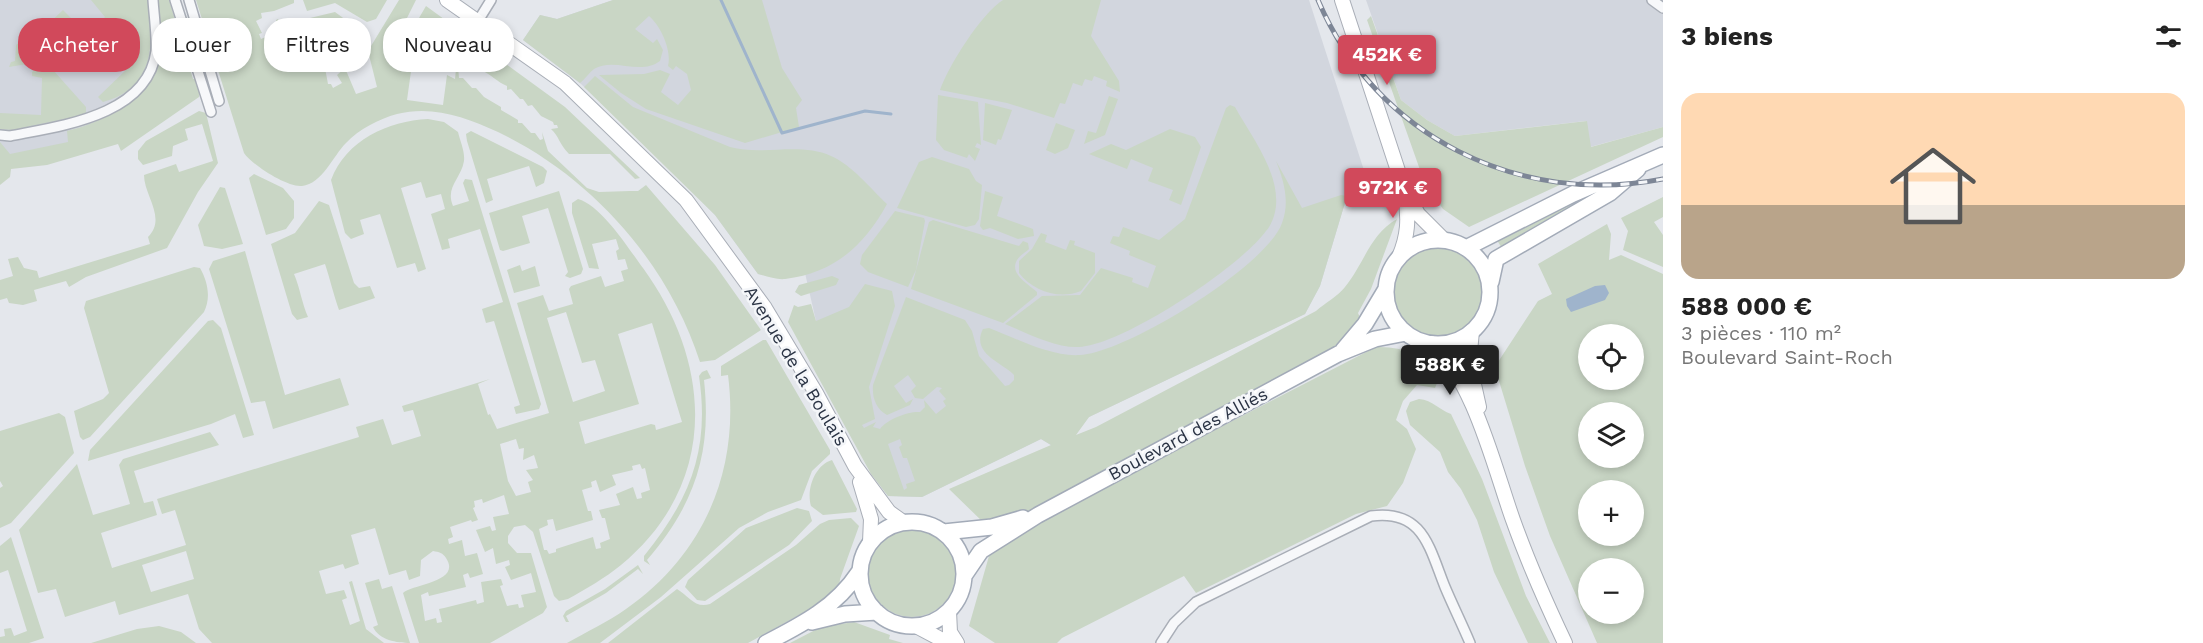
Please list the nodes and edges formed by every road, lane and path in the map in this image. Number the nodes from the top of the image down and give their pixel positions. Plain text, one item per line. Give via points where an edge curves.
1 (153, 0) edge
2 (175, 0) edge
3 (189, 0) edge
4 (447, 0) edge
5 (491, 0) edge
6 (1342, 0) edge
7 (1652, 0) edge
8 (1663, 9) edge
9 (474, 18) edge
10 (480, 18) edge
11 (514, 47) edge
12 (219, 101) dead end
13 (212, 112) dead end
14 (0, 135) edge
15 (1663, 155) edge
16 (1645, 164) junction
17 (1402, 183) junction
18 (1444, 240) junction
19 (1466, 248) junction
20 (1399, 257) junction
21 (1386, 289) junction
22 (1490, 292) junction
23 (1472, 331) junction
24 (1406, 333) junction
25 (1431, 343) junction
26 (1338, 354) junction
27 (1485, 435) junction
28 (855, 466) junction
29 (1038, 515) junction
30 (903, 522) junction
31 (944, 532) junction
32 (870, 542) junction
33 (859, 572) junction
34 (964, 576) junction
35 (949, 611) junction
36 (877, 612) junction
37 (804, 624) junction
38 (916, 626) junction
39 (766, 643) edge
40 (948, 643) edge
41 (957, 643) edge
42 (1161, 643) edge
43 (1470, 643) edge
44 (1565, 643) edge

1 - 14 street via 156,51 140,86 92,118
2 - 13 street
3 - 12 street
4 - 9 street, Avenue de la Boulais
5 - 10 street
6 - 17 street
7 - 8 street
11 - 28 street, Avenue de la Boulais via 565,83 686,200 765,308
15 - 16 main road
16 - 19 main road via 1604,179
16 - 22 main road via 1610,193 1496,259
17 - 18 street via 1418,214
17 - 20 street via 1409,219
18 - 19 main road
18 - 20 main road via 1420,243
19 - 22 main road via 1481,262
20 - 21 main road
21 - 24 main road via 1393,318
21 - 26 main road, Boulevard des Alliés via 1365,324
22 - 23 main road via 1483,317
23 - 25 main road via 1457,340
23 - 27 street via 1469,362
24 - 25 main road
24 - 26 main road, Boulevard des Alliés via 1386,336
25 - 27 street via 1454,367
26 - 29 main road, Boulevard des Alliés
27 - 44 street via 1513,519
28 - 30 street, Avenue de la Boulais via 889,512
28 - 32 street, Avenue de la Boulais via 871,519
29 - 31 main road, Boulevard des Alliés via 992,527
29 - 34 main road, Boulevard des Alliés via 981,551
30 - 31 main road via 924,523
30 - 32 main road via 890,526
31 - 34 main road via 955,544
32 - 33 main road
33 - 36 main road via 864,594
33 - 37 main road via 836,602
34 - 35 main road via 957,601
35 - 38 main road via 928,624
35 - 41 street via 950,632
36 - 37 main road via 845,614
36 - 38 main road via 888,620
37 - 39 main road
38 - 40 street
42 - 43 street via 1174,623 1196,602 1371,516 1390,513 1417,526 1428,543

